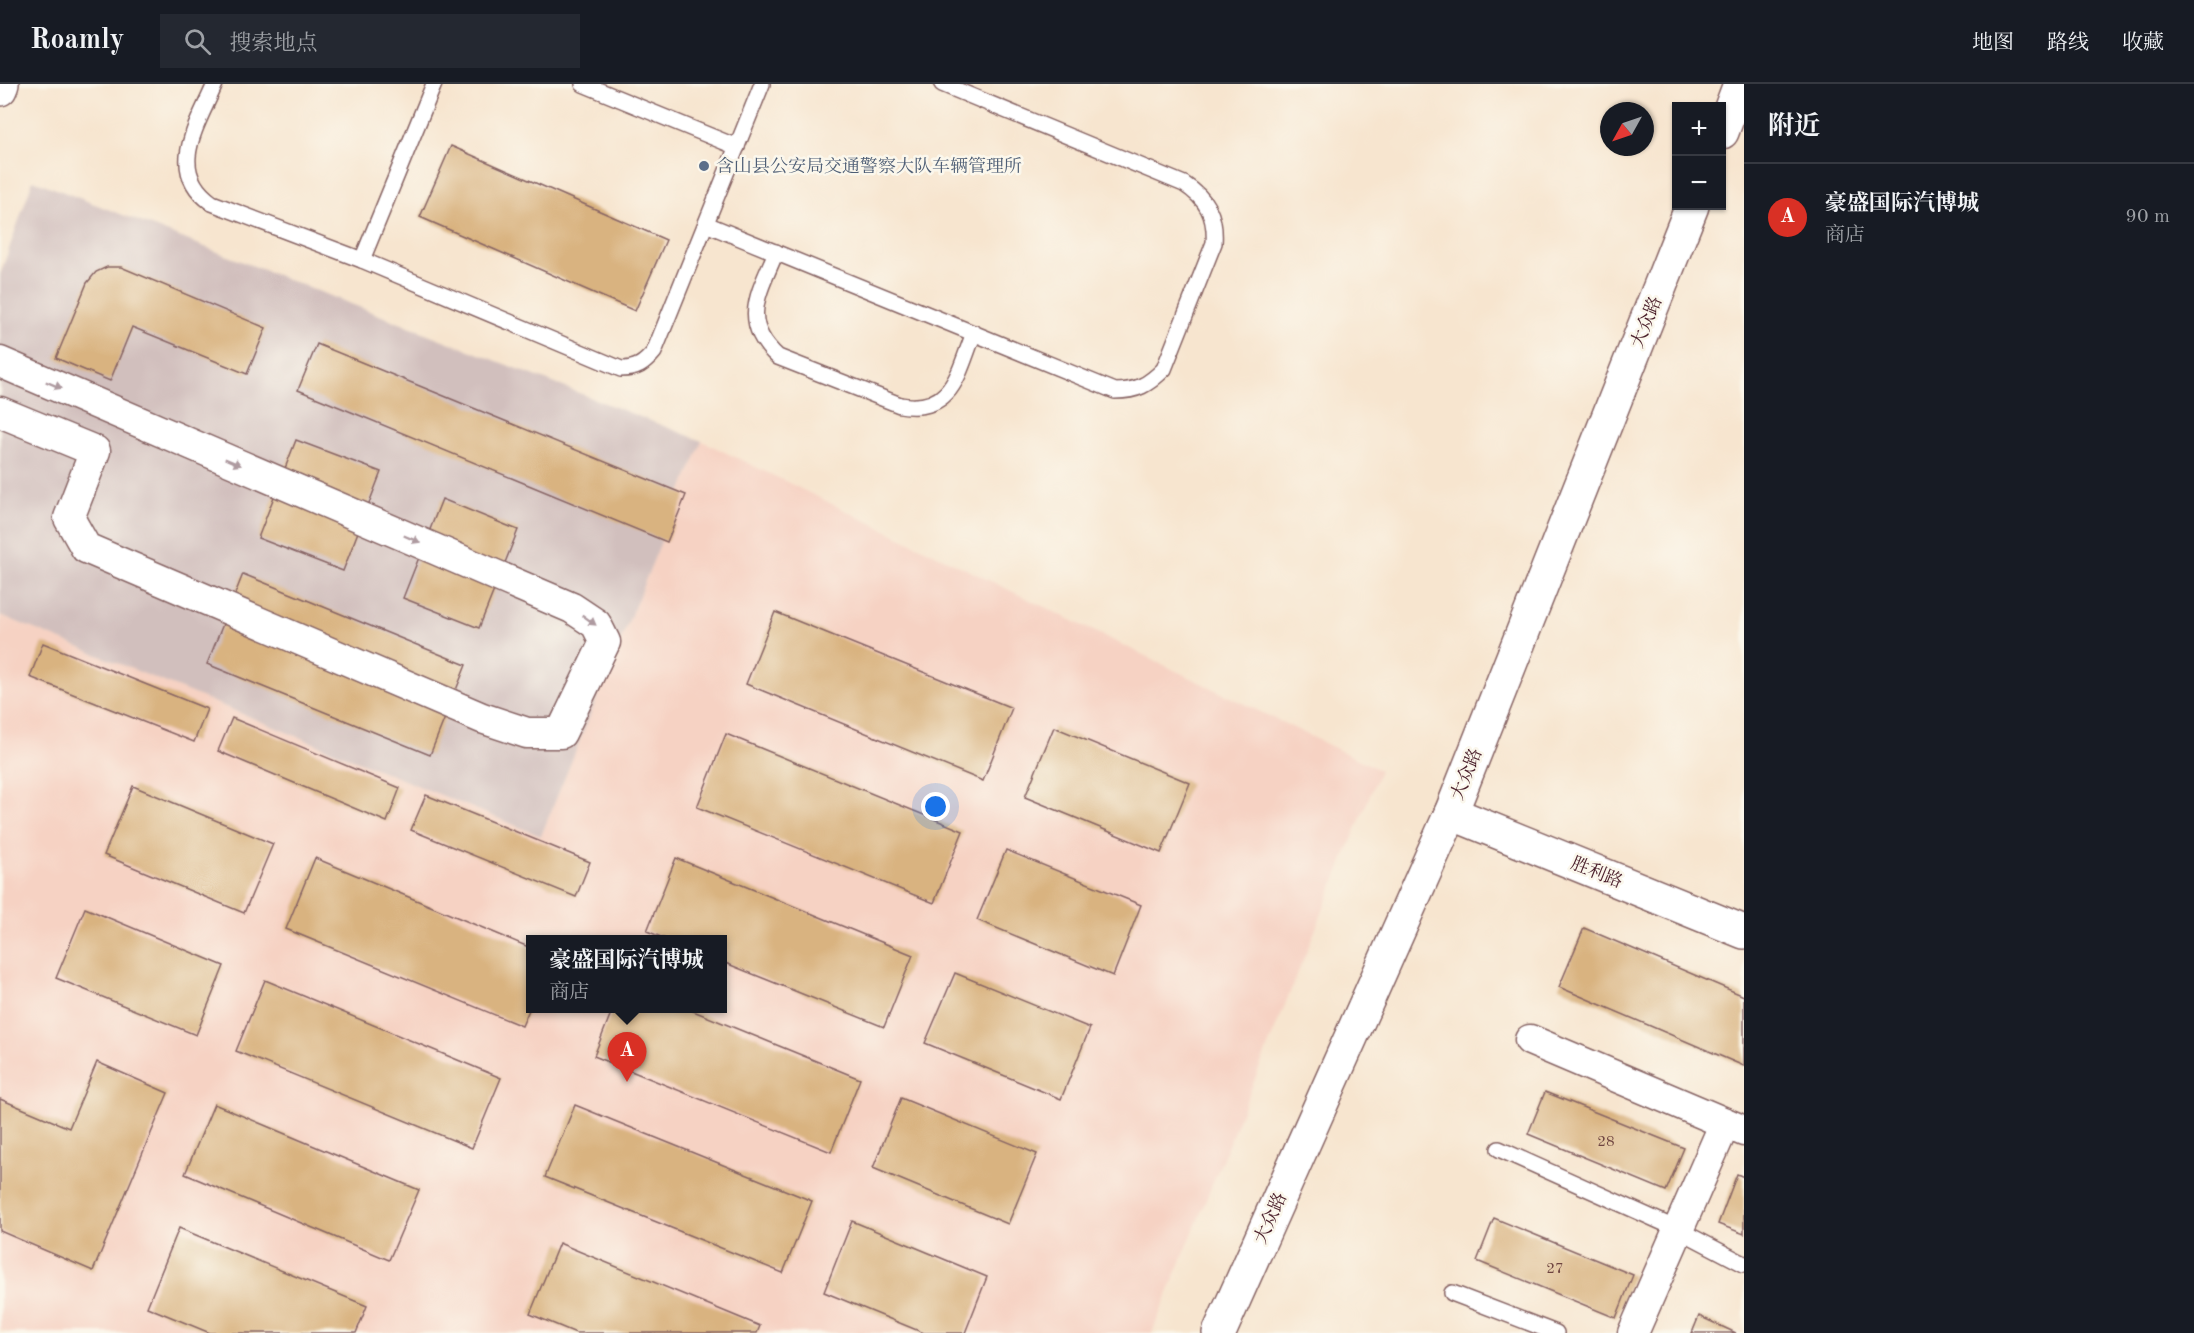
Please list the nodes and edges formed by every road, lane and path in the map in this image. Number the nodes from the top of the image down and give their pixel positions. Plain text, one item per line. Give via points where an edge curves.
1 (2, 84) edge
2 (215, 84) edge
3 (434, 84) edge
4 (583, 84) edge
5 (762, 84) edge
6 (942, 84) edge
7 (1740, 84) edge
8 (0, 89) edge
9 (1726, 121) edge
10 (737, 147) junction
11 (1690, 210) edge
12 (706, 224) junction
13 (776, 252) junction
14 (362, 260) junction
15 (974, 333) junction
16 (0, 362) edge
17 (0, 412) edge
18 (1451, 813) junction
19 (1744, 932) edge
20 (1530, 1040) dead end
21 (1735, 1127) edge
22 (1499, 1149) dead end
23 (1677, 1229) junction
24 (1744, 1264) edge
25 (1452, 1293) dead end
26 (1219, 1333) edge
27 (1556, 1333) edge
28 (1633, 1333) edge

1 - 8 main road
2 - 14 lane via 188,149 188,175 200,194 212,203
3 - 14 lane
4 - 10 lane
5 - 10 lane
6 - 15 lane via 1184,184 1198,193 1210,209 1215,226 1214,243 1164,369 1150,384 1133,391 1115,391
7 - 9 main road
10 - 12 lane
11 - 18 main road, 大众路
12 - 13 lane
12 - 14 lane via 654,352 633,369 621,369
13 - 15 lane
13 - 15 lane via 754,316 764,345 778,357 900,405 917,408 944,397
16 -> 17 street via 572,608 596,624 605,642 561,733 527,733 482,718 86,548 69,518 95,451
18 - 19 main road, 胜利路
18 - 26 main road, 大众路
20 - 21 street
21 - 23 street
22 - 23 lane
23 - 24 lane
23 - 28 street
25 - 27 lane

